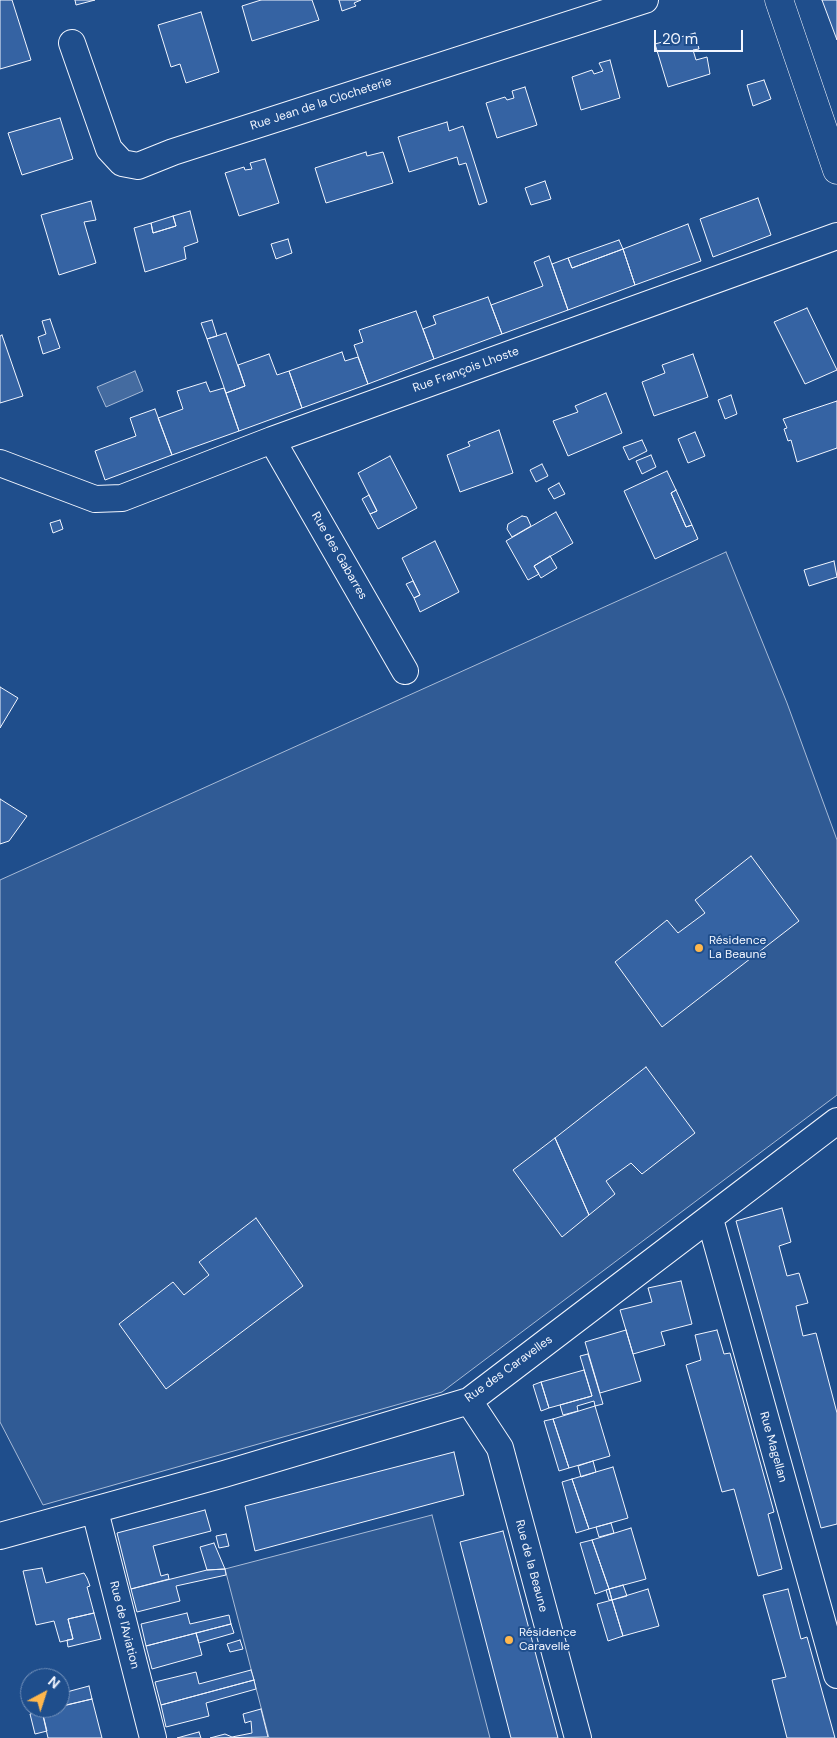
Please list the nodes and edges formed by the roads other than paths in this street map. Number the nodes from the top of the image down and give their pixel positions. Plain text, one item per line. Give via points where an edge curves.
1 (645, 0) edge
2 (779, 0) edge
3 (72, 43) dead end
4 (830, 132) edge
5 (837, 170) edge
6 (837, 236) edge
7 (272, 440) junction
8 (0, 463) edge
9 (405, 671) dead end
10 (837, 1121) edge
11 (710, 1219) junction
12 (468, 1401) junction
13 (95, 1511) junction
14 (0, 1536) edge
15 (837, 1675) edge
16 (153, 1738) edge
17 (578, 1738) edge

1 - 3 street, Rue Jean de la Clocheterie via 138,166 122,163 109,150
2 - 4 street
4 - 5 street
6 - 7 street, Rue François Lhoste
7 - 8 street, Rue François Lhoste via 122,498 95,499
7 - 9 street, Rue des Gabarres
10 - 11 street, Rue des Caravelles
11 - 12 street, Rue des Caravelles
11 - 15 street, Rue Magellan
12 - 13 street, Rue des Caravelles
12 - 17 street, Rue de la Beaune via 500,1448
13 - 14 street, Rue des Caravelles
13 - 16 street, Rue de l'Aviation

